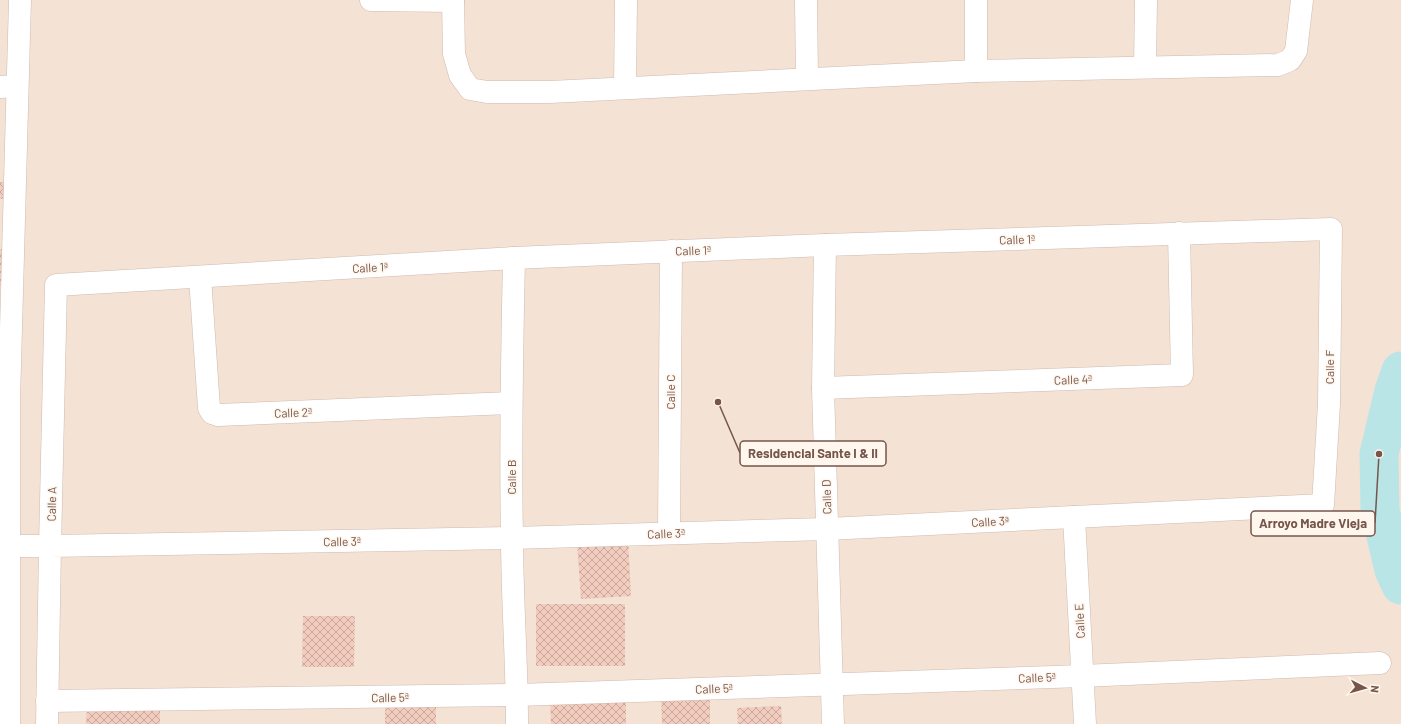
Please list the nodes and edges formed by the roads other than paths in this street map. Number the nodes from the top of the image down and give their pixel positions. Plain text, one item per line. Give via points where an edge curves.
1 (20, 0) edge
2 (371, 0) edge
3 (626, 0) edge
4 (806, 0) edge
5 (976, 0) edge
6 (1146, 0) edge
7 (1302, 0) edge
8 (453, 1) edge
9 (1144, 67) junction
10 (976, 71) junction
11 (807, 78) junction
12 (8, 87) edge
13 (625, 88) junction
14 (1331, 229) joint
15 (1179, 233) junction
16 (825, 245) junction
17 (671, 251) junction
18 (514, 258) junction
19 (200, 277) junction
20 (56, 285) joint
21 (822, 388) junction
22 (5, 401) edge
23 (511, 403) junction
24 (1323, 505) joint
25 (1074, 517) junction
26 (827, 529) junction
27 (669, 533) junction
28 (512, 538) junction
29 (4, 546) edge
30 (50, 546) junction
31 (1380, 663) dead end
32 (1082, 676) junction
33 (833, 684) junction
34 (517, 695) junction
35 (47, 701) junction
36 (9, 724) edge
37 (47, 724) edge
38 (517, 724) edge
39 (833, 724) edge
40 (1085, 724) edge

1 - 12 street
2 - 8 street
3 - 13 street
4 - 11 street
5 - 10 street
6 - 9 street
7 - 9 street via 1296,51 1290,60 1278,65
8 - 13 street via 454,54 460,75 470,89 487,92 550,92
9 - 10 street
10 - 11 street
11 - 13 street
12 - 22 street via 13,269
14 - 15 street, Calle 1ª
14 - 24 street, Calle F via 1329,404
15 - 16 street, Calle 1ª
15 - 21 street, Calle 4ª via 1182,375
16 - 17 street, Calle 1ª
16 - 21 street, Calle D
17 - 18 street, Calle 1ª
17 - 27 street, Calle C
18 - 19 street, Calle 1ª
18 - 23 street, Calle B
19 - 20 street, Calle 1ª
19 - 23 street, Calle 2ª via 209,408 212,413 218,415
20 - 30 street, Calle A
21 - 26 street, Calle D
22 - 29 street
23 - 28 street, Calle B
24 - 25 street, Calle 3ª
25 - 26 street, Calle 3ª
25 - 32 street, Calle E
26 - 27 street, Calle 3ª
26 - 33 street, Calle D
27 - 28 street, Calle 3ª
28 - 30 street, Calle 3ª
28 - 34 street, Calle B
29 - 30 street, Calle 3ª
29 - 36 street
30 - 35 street, Calle A
31 - 32 street, Calle 5ª
32 - 33 street, Calle 5ª
32 - 40 street, Calle E
33 - 34 street, Calle 5ª
33 - 39 street, Calle D
34 - 35 street, Calle 5ª
34 - 38 street, Calle B
35 - 37 street, Calle A

